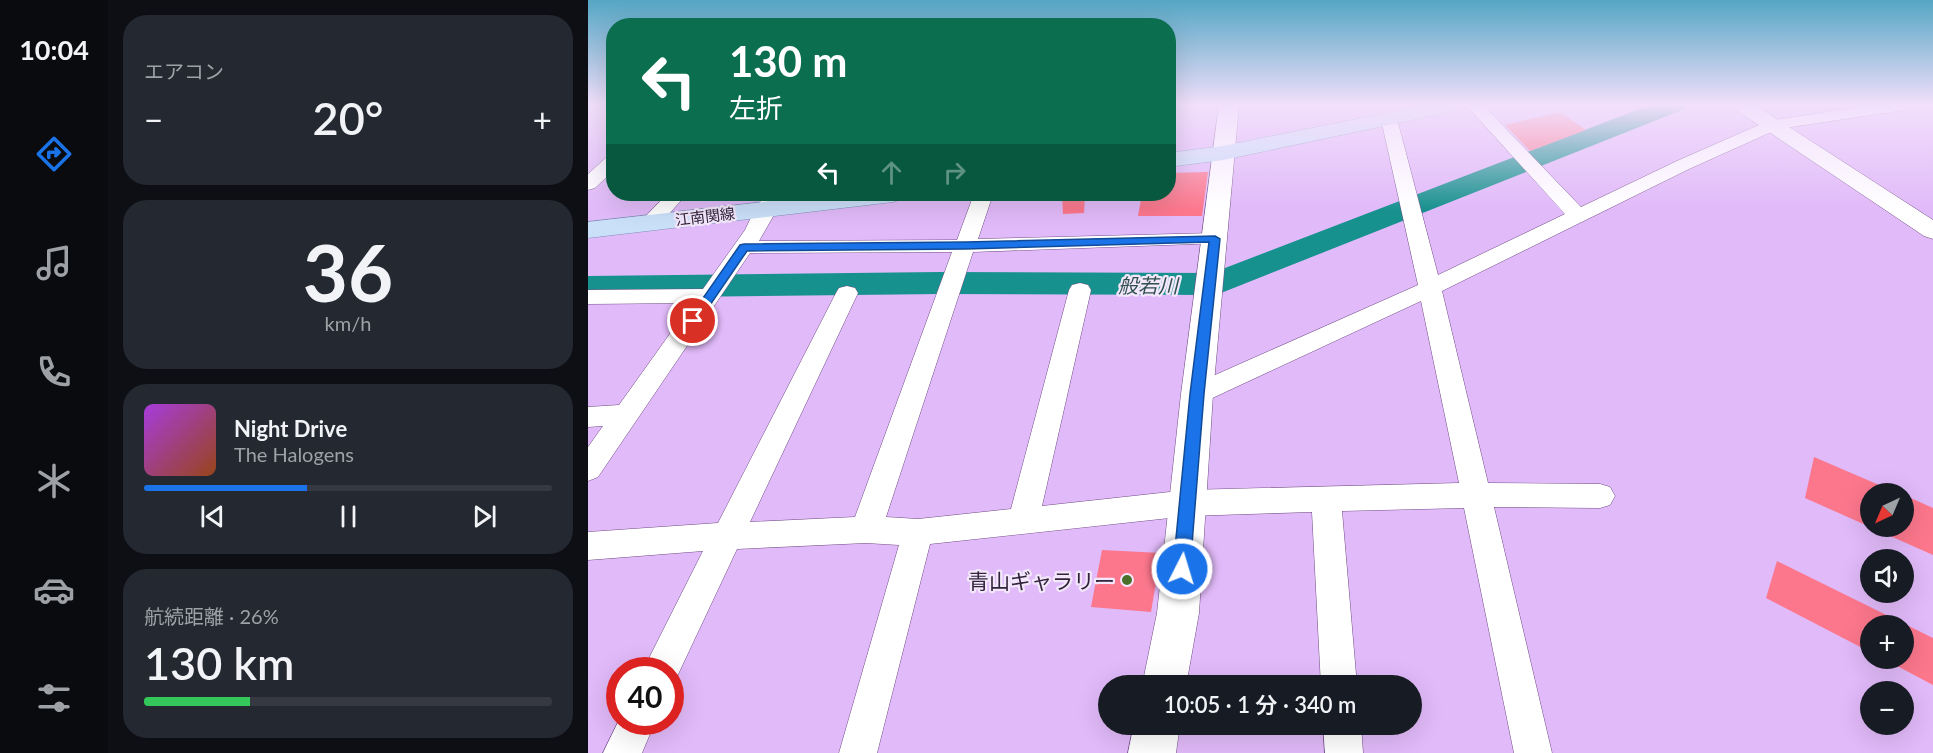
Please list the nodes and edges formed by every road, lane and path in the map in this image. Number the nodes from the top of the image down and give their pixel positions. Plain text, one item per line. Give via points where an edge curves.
1 (1225, 140) edge
2 (1286, 140) edge
3 (1394, 140) edge
4 (1507, 140) edge
5 (1740, 140) edge
6 (1797, 140) edge
7 (1223, 153) junction
8 (1176, 159) edge
9 (606, 167) edge
10 (588, 184) edge
11 (671, 201) edge
12 (770, 201) edge
13 (981, 201) edge
14 (1578, 216) junction
15 (651, 223) junction
16 (588, 230) edge
17 (1933, 231) edge
18 (1215, 239) junction
19 (966, 246) junction
20 (744, 247) junction
21 (1430, 288) junction
22 (1080, 290) dead end
23 (847, 293) dead end
24 (710, 296) junction
25 (588, 297) edge
26 (1197, 394) junction
27 (628, 414) junction
28 (588, 417) edge
29 (588, 469) edge
30 (1476, 495) junction
31 (1600, 496) dead end
32 (1326, 500) junction
33 (1188, 503) junction
34 (1023, 521) junction
35 (866, 530) junction
36 (918, 532) junction
37 (725, 536) junction
38 (588, 546) edge
39 (668, 657) edge
40 (1166, 675) edge
41 (1338, 675) edge
42 (631, 735) edge
43 (1155, 735) edge
44 (1343, 735) edge
45 (622, 753) edge
46 (858, 753) edge
47 (1152, 753) edge
48 (1344, 753) edge
49 (1533, 753) edge

1 - 7 street
2 - 7 main road
3 - 21 street
4 - 14 street
5 - 14 street
6 - 17 street
7 - 8 main road
7 - 18 street
9 - 10 street
11 - 15 street
12 - 15 main road, 江南関線
12 - 20 street
13 - 19 street
14 - 21 street
15 - 16 main road, 江南関線
18 - 19 street
18 - 26 street
19 - 20 street
19 - 35 street
20 - 24 street
21 - 26 street
21 - 30 street
22 - 34 street
23 - 37 street
24 - 25 street
24 - 27 street
26 - 33 street
27 - 28 street
27 - 29 street
30 - 31 street
30 - 32 street
30 - 49 street
32 - 33 street
32 - 41 street
33 - 34 street
33 - 40 street via 1178,613
34 - 36 street
35 - 36 street
35 - 37 street
36 - 46 street
37 - 38 street
37 - 39 street
42 - 45 street
43 - 47 street
44 - 48 street

